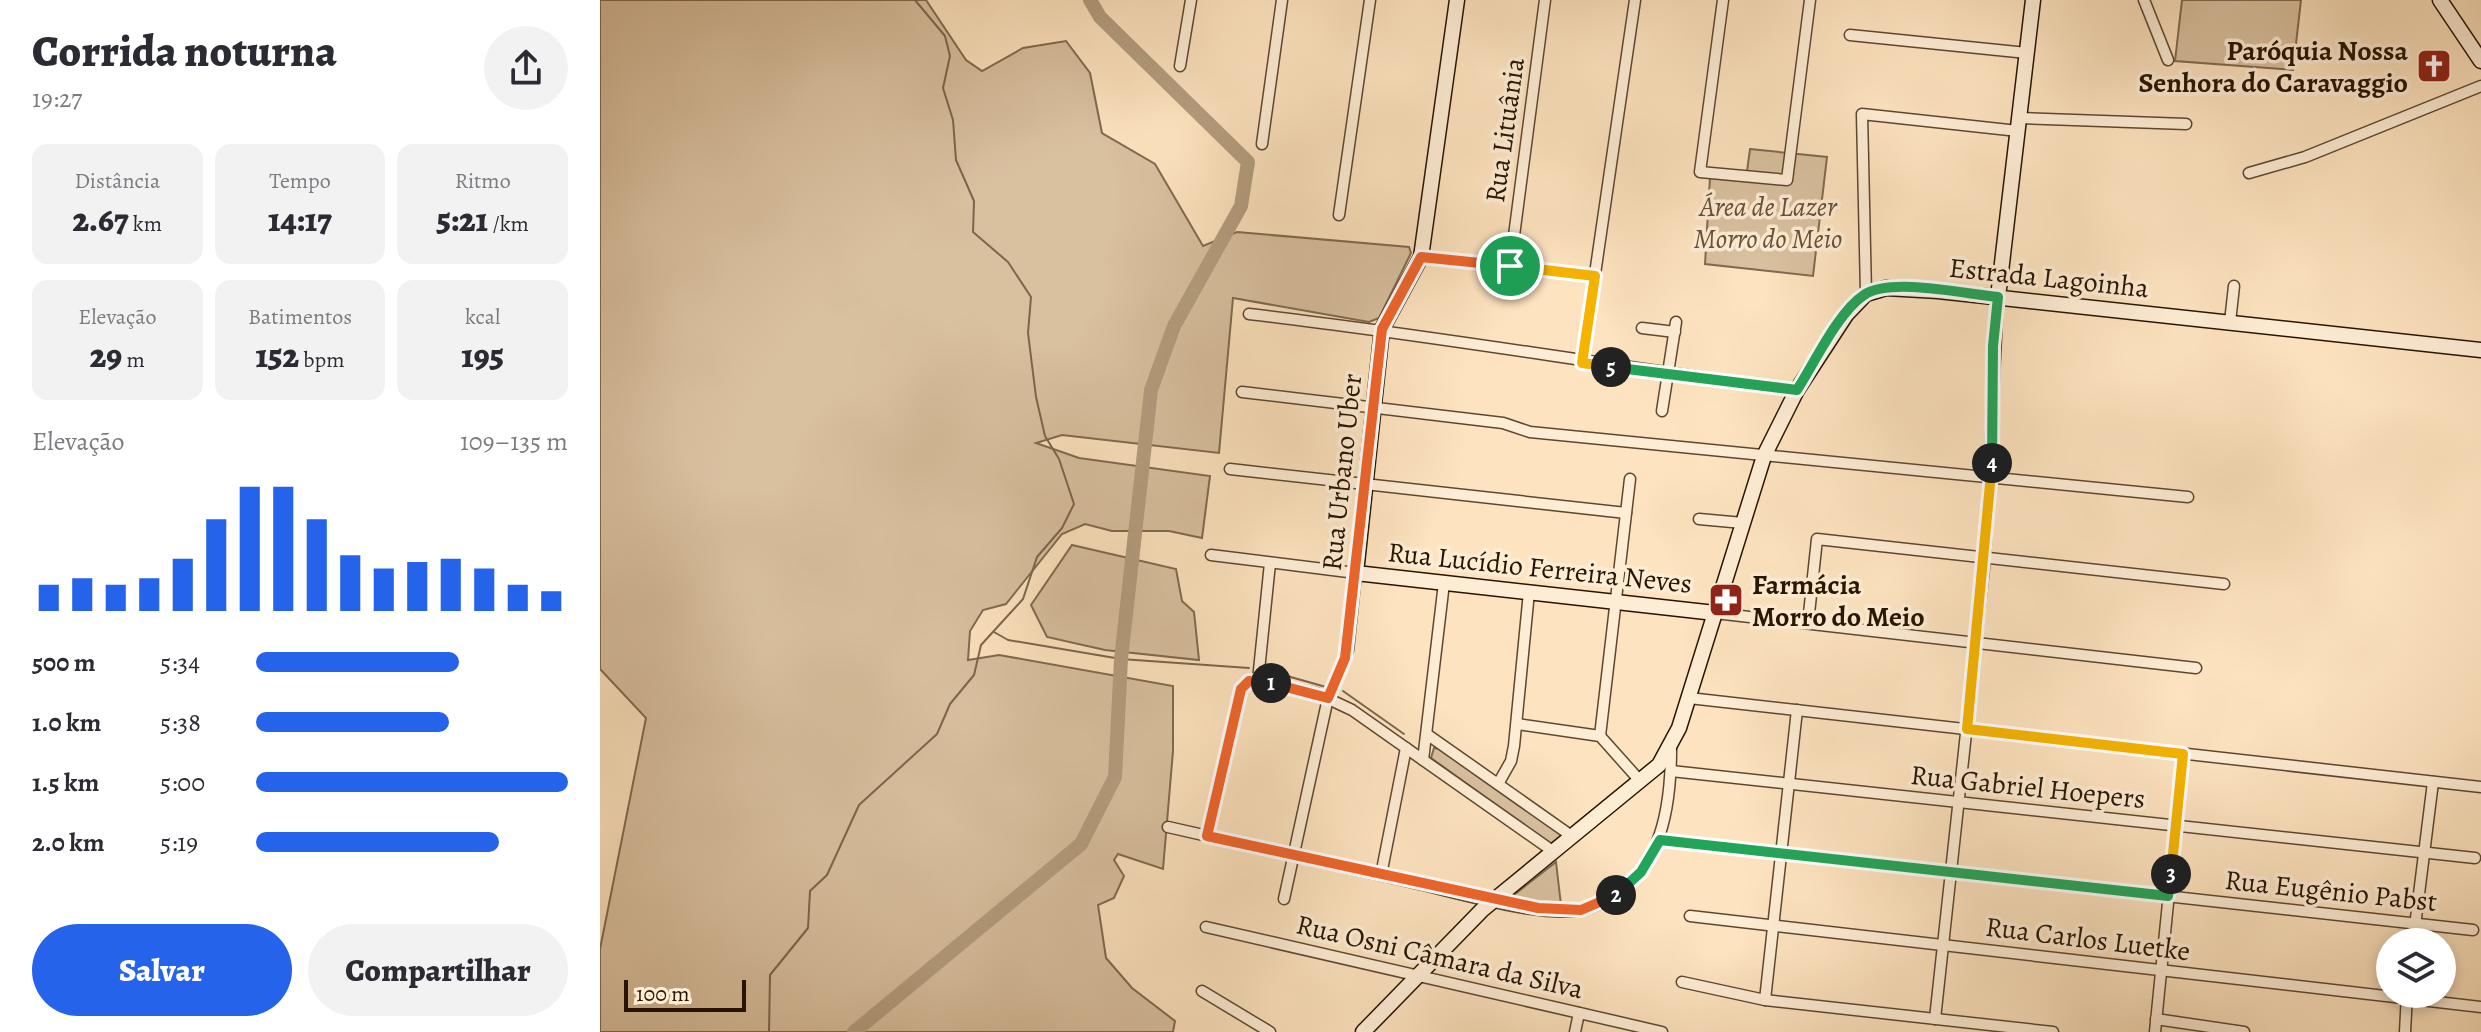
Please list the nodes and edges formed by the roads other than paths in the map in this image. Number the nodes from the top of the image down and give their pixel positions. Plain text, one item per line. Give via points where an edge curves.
1 (1191, 0) edge
2 (1282, 0) edge
3 (1370, 0) edge
4 (1457, 0) edge
5 (1545, 0) edge
6 (1635, 0) edge
7 (1723, 0) edge
8 (1810, 0) edge
9 (2033, 0) edge
10 (2144, 0) edge
11 (2440, 0) edge
12 (1850, 35) dead end
13 (2476, 44) edge
14 (2027, 53) junction
15 (2168, 60) dead end
16 (2481, 61) edge
17 (1180, 66) dead end
18 (2481, 86) edge
19 (2186, 124) dead end
20 (2018, 125) junction
21 (1262, 144) dead end
22 (2249, 173) dead end
23 (1339, 215) dead end
24 (1421, 257) junction
25 (1510, 266) junction
26 (1595, 276) junction
27 (2234, 286) dead end
28 (1866, 294) junction
29 (1998, 297) junction
30 (1249, 314) dead end
31 (2230, 322) junction
32 (1642, 328) dead end
33 (1382, 329) junction
34 (2481, 350) edge
35 (1582, 363) junction
36 (1668, 374) junction
37 (1797, 390) junction
38 (1242, 392) dead end
39 (1374, 407) junction
40 (1662, 411) dead end
41 (1764, 456) junction
42 (1230, 469) dead end
43 (1991, 478) junction
44 (1630, 479) dead end
45 (1366, 484) junction
46 (2188, 497) dead end
47 (1626, 513) junction
48 (1699, 519) dead end
49 (1743, 523) junction
50 (1211, 555) dead end
51 (1985, 558) junction
52 (1270, 563) junction
53 (1356, 573) junction
54 (1444, 583) junction
55 (2224, 584) dead end
56 (1529, 592) junction
57 (1616, 602) junction
58 (1715, 613) junction
59 (1808, 623) junction
60 (1977, 643) junction
61 (2196, 668) dead end
62 (1258, 680) junction
63 (1328, 698) junction
64 (1689, 698) junction
65 (1797, 710) junction
66 (1517, 724) junction
67 (1967, 729) junction
68 (1428, 735) junction
69 (1600, 736) junction
70 (1406, 748) junction
71 (1671, 749) junction
72 (2183, 754) junction
73 (1423, 760) junction
74 (1671, 771) junction
75 (1641, 782) junction
76 (2433, 782) junction
77 (1498, 784) junction
78 (1789, 784) junction
79 (2481, 787) edge
80 (1960, 802) junction
81 (2176, 826) junction
82 (1168, 827) dead end
83 (1207, 836) junction
84 (1573, 837) junction
85 (1660, 840) junction
86 (1554, 852) junction
87 (2424, 853) junction
88 (1781, 854) junction
89 (1294, 856) junction
90 (2475, 858) dead end
91 (1952, 872) junction
92 (1381, 875) junction
93 (2168, 896) junction
94 (1284, 899) dead end
95 (1494, 900) junction
96 (1690, 916) dead end
97 (2416, 923) junction
98 (1773, 926) junction
99 (1206, 927) dead end
100 (2415, 928) edge
101 (2473, 930) dead end
102 (1944, 945) junction
103 (2161, 970) junction
104 (1418, 976) junction
105 (1682, 982) dead end
106 (1202, 991) dead end
107 (2376, 993) edge
108 (1765, 1000) junction
109 (2456, 1003) edge
110 (2481, 1007) edge
111 (2406, 1008) edge
112 (1579, 1013) junction
113 (1935, 1019) junction
114 (2156, 1019) junction
115 (1270, 1032) edge
116 (1363, 1032) edge
117 (1575, 1032) edge
118 (1662, 1032) edge
119 (2053, 1032) edge
120 (2155, 1032) edge
121 (2244, 1032) edge
122 (2405, 1032) edge

1 - 17 street
2 - 21 street
3 - 23 street
4 - 24 main road
5 - 25 street, Rua Lituânia
6 - 26 street
7 - 8 street via 1700,172 1787,180
9 - 14 main road
10 - 15 street
11 - 13 main road
12 - 14 street
13 - 16 main road
14 - 20 main road
18 - 22 street via 2305,157
19 - 20 street
20 - 28 street via 1862,114
20 - 29 main road
24 - 25 street
24 - 33 main road, Rua Urbano Uber
25 - 26 street
26 - 35 street
27 - 31 street
28 - 29 main road, Estrada Lagoinha via 1896,287
28 - 37 main road
29 - 31 main road, Estrada Lagoinha
29 - 43 street
30 - 33 street
31 - 34 main road, Estrada Lagoinha
32 - 36 street via 1675,327
33 - 35 street
33 - 39 main road, Rua Urbano Uber
35 - 36 street
36 - 37 street
36 - 40 street
37 - 41 main road
38 - 39 street
39 - 41 street via 1503,423 1530,432
39 - 45 main road, Rua Urbano Uber
41 - 43 street
41 - 49 main road
42 - 45 street
43 - 46 street
43 - 51 street
44 - 47 street
45 - 47 street
45 - 53 main road, Rua Urbano Uber
47 - 57 street
48 - 49 street
49 - 58 main road
50 - 52 street, Rua Lucídio Ferreira Neves
51 - 55 street
51 - 59 street via 1817,539
51 - 60 street
52 - 53 street, Rua Lucídio Ferreira Neves
52 - 62 street
53 - 54 main road, Rua Lucídio Ferreira Neves
53 - 63 street, Rua Urbano Uber via 1348,650
54 - 56 main road, Rua Lucídio Ferreira Neves
54 - 68 street
56 - 57 main road, Rua Lucídio Ferreira Neves
56 - 66 street
57 - 58 main road, Rua Lucídio Ferreira Neves
57 - 69 street
58 - 59 street, Rua Lucídio Ferreira Neves
58 - 64 main road
59 - 60 street, Rua Lucídio Ferreira Neves
60 - 61 street, Rua Lucídio Ferreira Neves
60 - 67 street
62 - 63 street
62 - 83 street via 1243,684
63 - 70 street
63 - 89 street, Rua Urbano Uber
64 - 65 street
64 - 71 main road
65 - 67 street
65 - 78 street
66 - 69 street
66 - 77 street via 1511,761
67 - 72 street
67 - 80 street
68 - 73 street
68 - 77 street
69 - 75 street
70 - 73 street
70 - 92 street
71 - 74 street
71 - 75 main road
72 - 76 street
72 - 81 street
73 - 86 street
74 - 78 street, Rua Gabriel Hoepers
74 - 85 street
75 - 84 main road
76 - 79 street
76 - 87 street
77 - 84 street
78 - 80 street, Rua Gabriel Hoepers
78 - 88 street
80 - 81 street, Rua Gabriel Hoepers
80 - 91 street
81 - 87 street, Rua Gabriel Hoepers
81 - 93 street
82 - 83 street
83 - 89 street
84 - 86 main road
85 - 88 street, Rua Eugênio Pabst
85 - 95 street via 1635,879 1590,908 1564,911
86 - 95 main road
87 - 90 street, Rua Gabriel Hoepers
87 - 97 street
88 - 91 street, Rua Eugênio Pabst
88 - 98 street
89 - 92 street
89 - 94 street, Rua Urbano Uber
91 - 93 street, Rua Eugênio Pabst
91 - 102 street
92 - 95 street
93 - 97 street, Rua Eugênio Pabst
93 - 103 street
95 - 104 main road
96 - 98 street, Rua Carlos Luetke
97 - 100 street
97 - 101 street, Rua Eugênio Pabst
98 - 102 street, Rua Carlos Luetke
98 - 108 street
99 - 104 street, Rua Osni Câmara da Silva
102 - 103 street, Rua Carlos Luetke
102 - 113 street
103 - 107 street, Rua Carlos Luetke
103 - 114 street
104 - 112 street, Rua Osni Câmara da Silva
104 - 116 main road
105 - 108 street
106 - 115 street
108 - 113 street
109 - 110 street, Rua Carlos Luetke
111 - 122 street
112 - 117 street
112 - 118 street, Rua Osni Câmara da Silva
113 - 119 street
114 - 120 street
114 - 121 street

